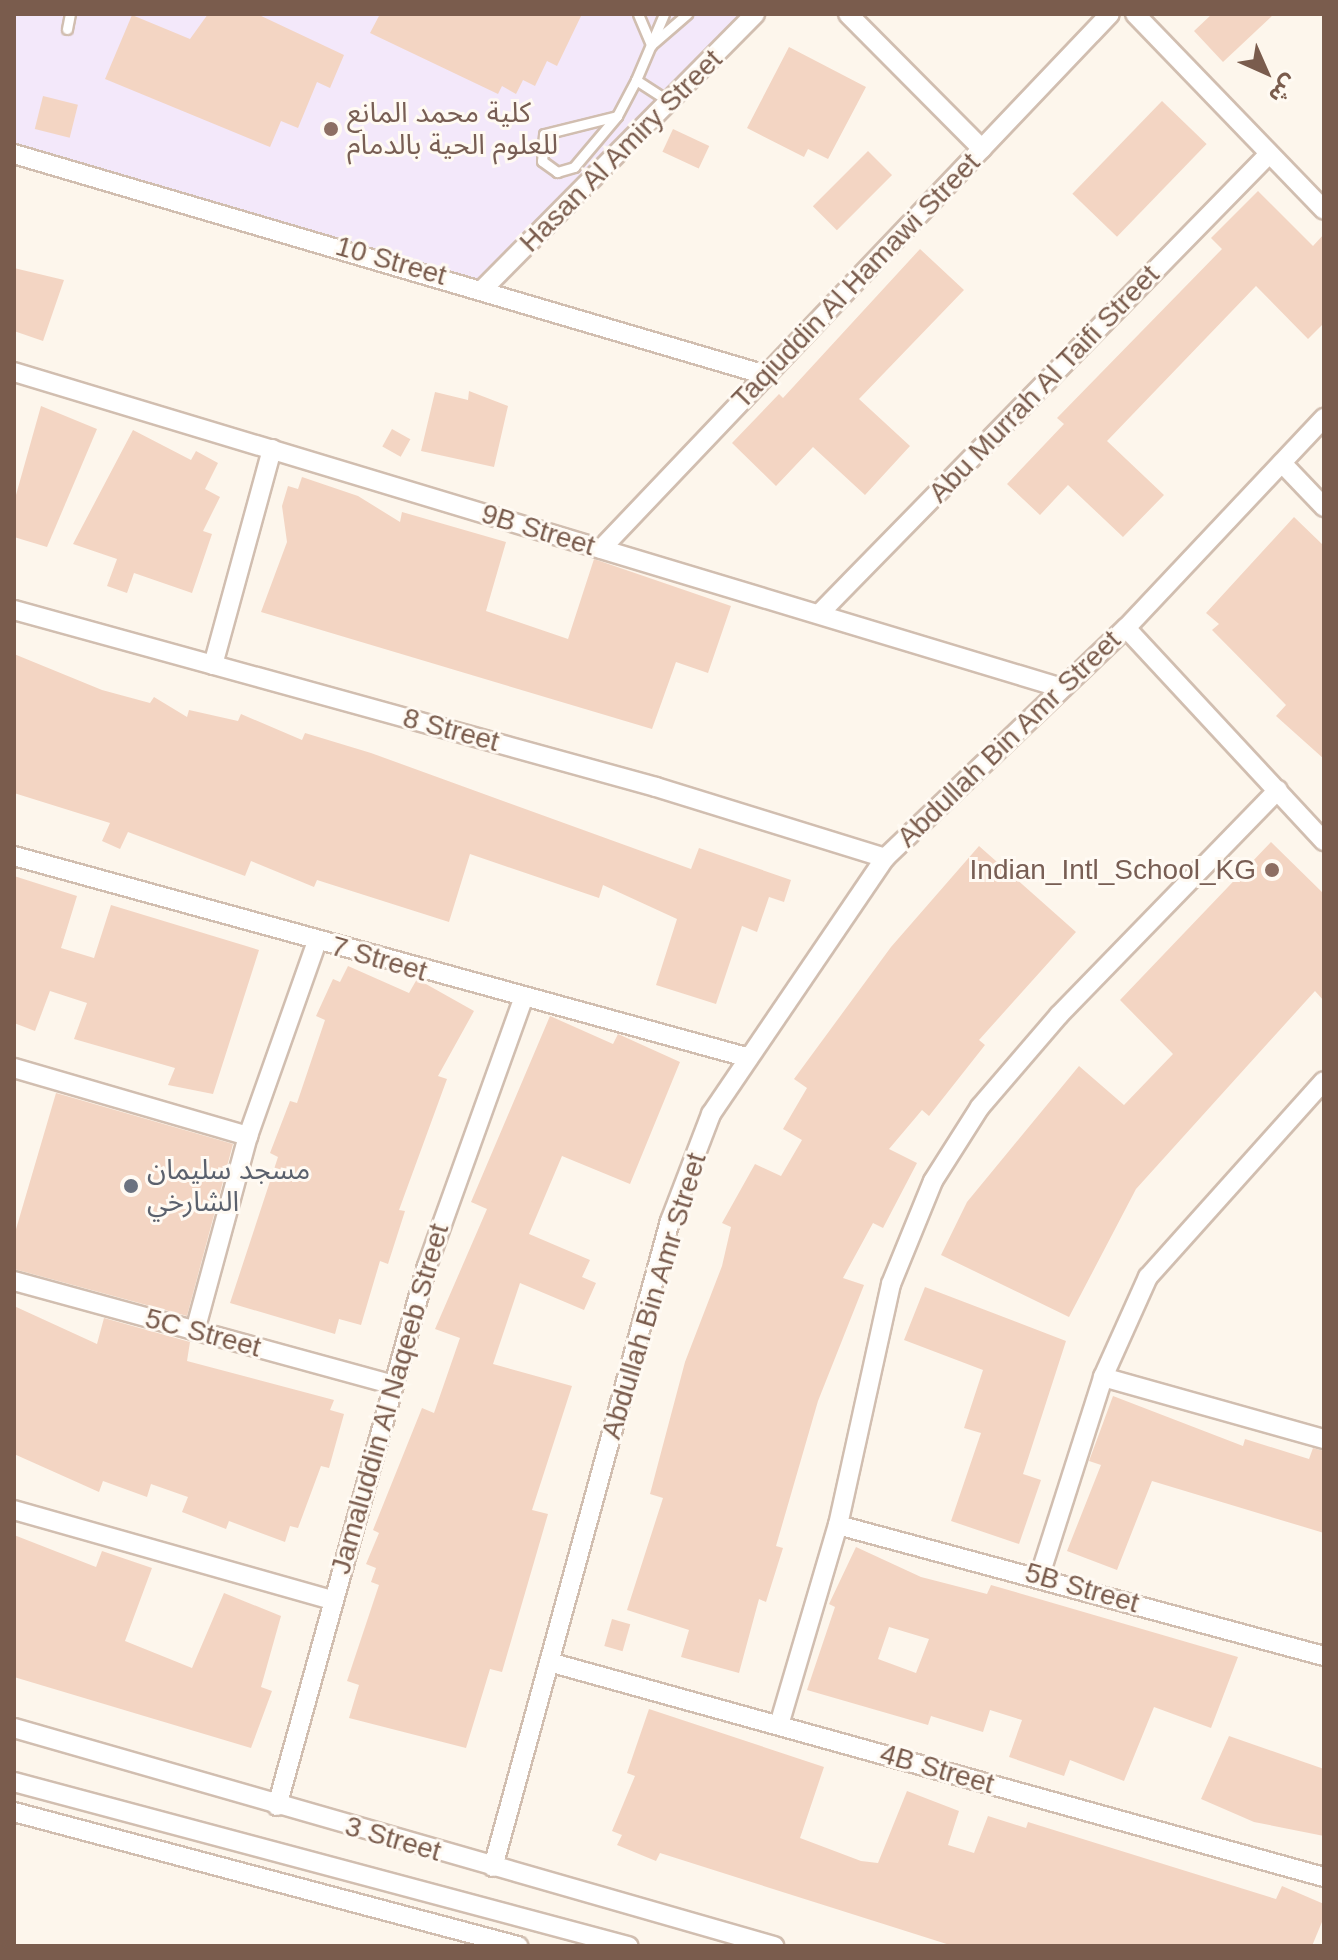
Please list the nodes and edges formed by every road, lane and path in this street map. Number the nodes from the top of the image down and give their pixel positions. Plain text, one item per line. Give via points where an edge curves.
1 (70, 14) edge
2 (638, 14) edge
3 (664, 14) edge
4 (687, 14) edge
5 (755, 14) edge
6 (848, 14) edge
7 (1110, 14) edge
8 (1135, 14) edge
9 (67, 29) dead end
10 (651, 45) junction
11 (636, 80) junction
12 (673, 103) junction
13 (617, 116) junction
14 (982, 149) junction
15 (14, 154) edge
16 (1269, 154) junction
17 (1324, 210) edge
18 (485, 287) junction
19 (14, 372) edge
20 (766, 375) junction
21 (1324, 418) edge
22 (272, 449) junction
23 (1282, 463) junction
24 (1324, 507) edge
25 (601, 549) junction
26 (14, 610) edge
27 (819, 614) junction
28 (1126, 628) junction
29 (213, 665) junction
30 (1062, 688) junction
31 (1278, 790) junction
32 (1324, 841) edge
33 (14, 856) edge
34 (885, 858) junction
35 (317, 941) junction
36 (523, 999) junction
37 (746, 1057) junction
38 (14, 1068) edge
39 (1324, 1081) edge
40 (248, 1136) junction
41 (14, 1281) edge
42 (195, 1331) junction
43 (1103, 1377) junction
44 (393, 1385) junction
45 (1324, 1439) edge
46 (14, 1510) edge
47 (838, 1525) junction
48 (1040, 1575) junction
49 (331, 1600) junction
50 (1324, 1656) edge
51 (549, 1662) junction
52 (779, 1725) junction
53 (14, 1728) edge
54 (14, 1782) edge
55 (277, 1806) junction
56 (14, 1812) edge
57 (493, 1867) junction
58 (1324, 1877) edge
59 (518, 1946) edge
60 (628, 1946) edge
61 (774, 1946) edge

1 - 9 lane
2 - 10 lane
3 - 10 lane
4 - 10 lane
5 - 12 street, Hasan Al Amiry Street
6 - 14 street
7 - 14 street, Taqiuddin Al Hamawi Street
8 - 16 street
10 - 11 lane
11 - 12 lane
11 - 13 lane
12 - 18 street, Hasan Al Amiry Street
13 - 13 lane via 574,167 557,172 542,161 544,134
14 - 20 street, Taqiuddin Al Hamawi Street
15 - 18 street, 10 Street
16 - 17 street
16 - 27 street, Abu Murrah Al Taifi Street
18 - 20 street, 10 Street
19 - 22 street, 9B Street
20 - 25 street, Taqiuddin Al Hamawi Street
21 - 23 street, Abdullah Bin Amr Street
22 - 25 street, 9B Street
22 - 29 street
23 - 24 street
23 - 28 street, Abdullah Bin Amr Street
25 - 27 street, 9B Street
26 - 29 street, 8 Street
27 - 30 street, 9B Street
28 - 30 street, Abdullah Bin Amr Street
28 - 31 street
29 - 34 street, 8 Street
30 - 34 street, Abdullah Bin Amr Street
31 - 32 street
31 - 47 street via 1059,1015 980,1107 933,1181 891,1284
33 - 35 street, 7 Street
34 - 37 street, Abdullah Bin Amr Street
35 - 36 street, 7 Street
35 - 40 street
36 - 37 street, 7 Street
36 - 44 street, Jamaluddin Al Naqeeb Street via 480,1108
37 - 51 street, Abdullah Bin Amr Street via 711,1114 670,1221
38 - 40 street
39 - 43 street via 1148,1277
40 - 42 street
41 - 42 street, 5C Street
42 - 44 street, 5C Street
43 - 45 street
43 - 48 street
44 - 49 street, Jamaluddin Al Naqeeb Street
46 - 49 street
47 - 48 street, 5B Street
47 - 52 street
48 - 50 street, 5B Street
49 - 55 street, Jamaluddin Al Naqeeb Street
51 - 52 street, 4B Street
51 - 57 street, Abdullah Bin Amr Street
52 - 58 street, 4B Street
53 - 55 street, 3 Street
54 - 60 street
55 - 57 street, 3 Street
56 - 59 street
57 - 61 street, 3 Street

